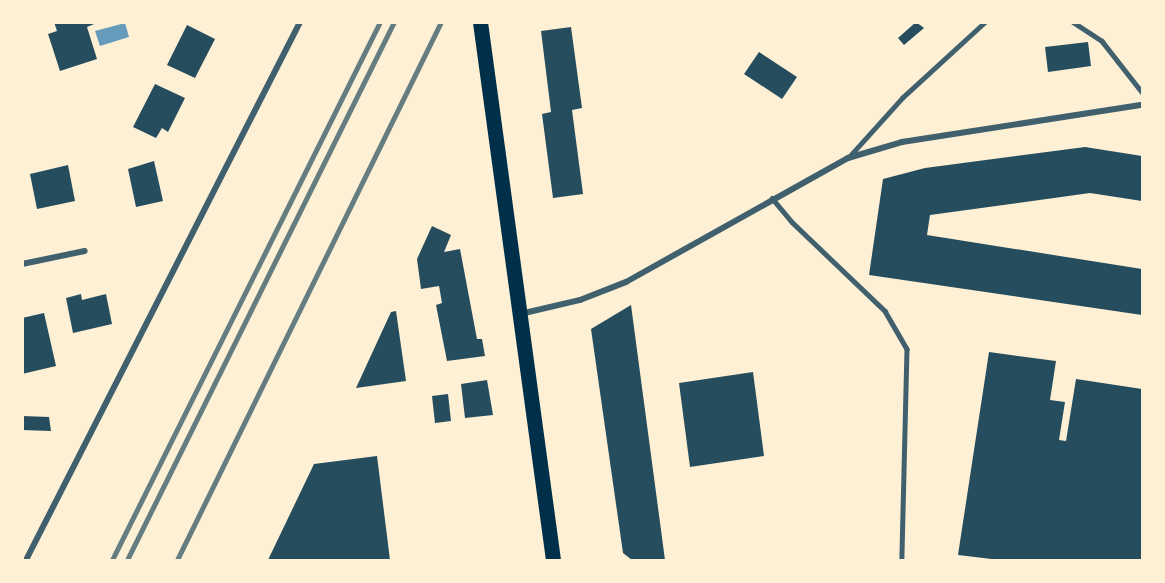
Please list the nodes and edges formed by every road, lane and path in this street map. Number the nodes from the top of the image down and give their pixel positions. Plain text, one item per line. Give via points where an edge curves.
1 (300, 22) edge
2 (480, 22) edge
3 (986, 22) edge
4 (1072, 22) edge
5 (1143, 92) edge
6 (1143, 105) edge
7 (848, 158) junction
8 (772, 198) junction
9 (85, 251) dead end
10 (22, 264) edge
11 (520, 314) junction
12 (26, 561) edge
13 (553, 561) edge
14 (902, 561) edge

1 - 12 street
2 - 11 main road
3 - 7 lane via 902,98
4 - 5 lane via 1102,41
6 - 7 street via 902,142
7 - 8 street
8 - 11 street via 626,282 580,300
8 - 14 lane via 885,311 907,349
9 - 10 street
11 - 13 main road

